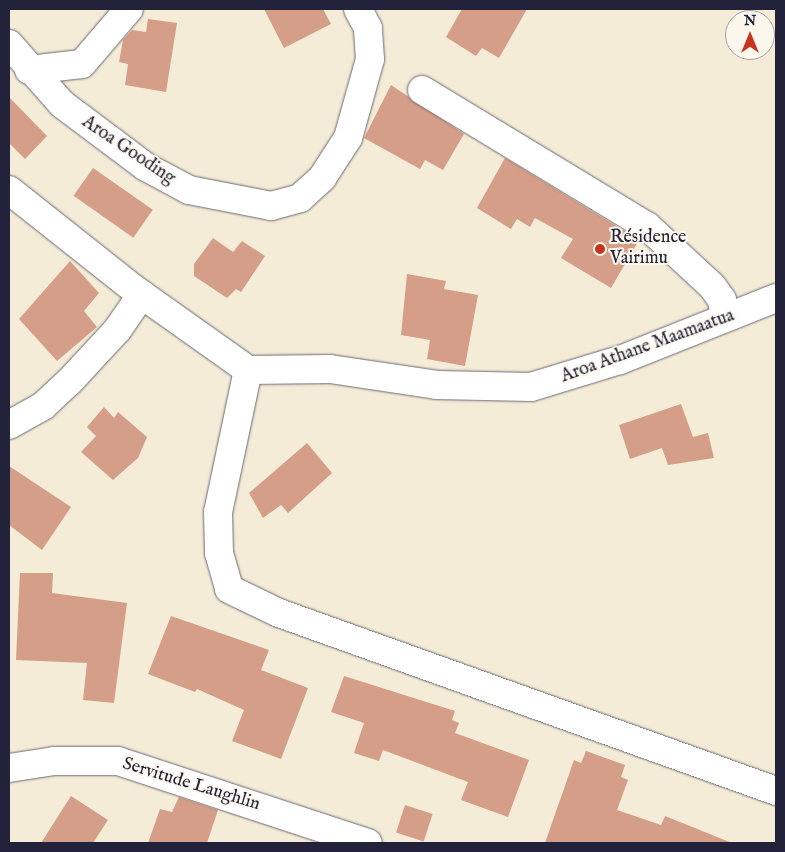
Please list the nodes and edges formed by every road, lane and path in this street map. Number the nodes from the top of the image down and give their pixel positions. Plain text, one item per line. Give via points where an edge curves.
1 (129, 9) edge
2 (358, 9) edge
3 (9, 44) edge
4 (29, 70) junction
5 (422, 90) dead end
6 (9, 190) edge
7 (142, 294) junction
8 (776, 298) edge
9 (725, 317) junction
10 (248, 370) junction
11 (9, 425) edge
12 (9, 768) edge
13 (776, 790) edge
14 (368, 843) edge

1 - 4 street via 82,64
2 - 4 street, Aroa Gooding via 368,28 370,60 348,138 322,178 300,198 271,206 189,190 146,167 62,104
3 - 4 street, Aroa Gooding
5 - 9 street via 648,226 712,286 722,300
6 - 7 street
7 - 10 street
7 - 11 street via 75,376 43,406
8 - 9 street, Aroa Athane Maamaatua
9 - 10 street, Aroa Athane Maamaatua via 620,360 532,387 437,385 330,369
10 - 13 street via 218,512 219,553 229,589 279,613
12 - 14 street, Servitude Laughlin via 54,761 118,761

